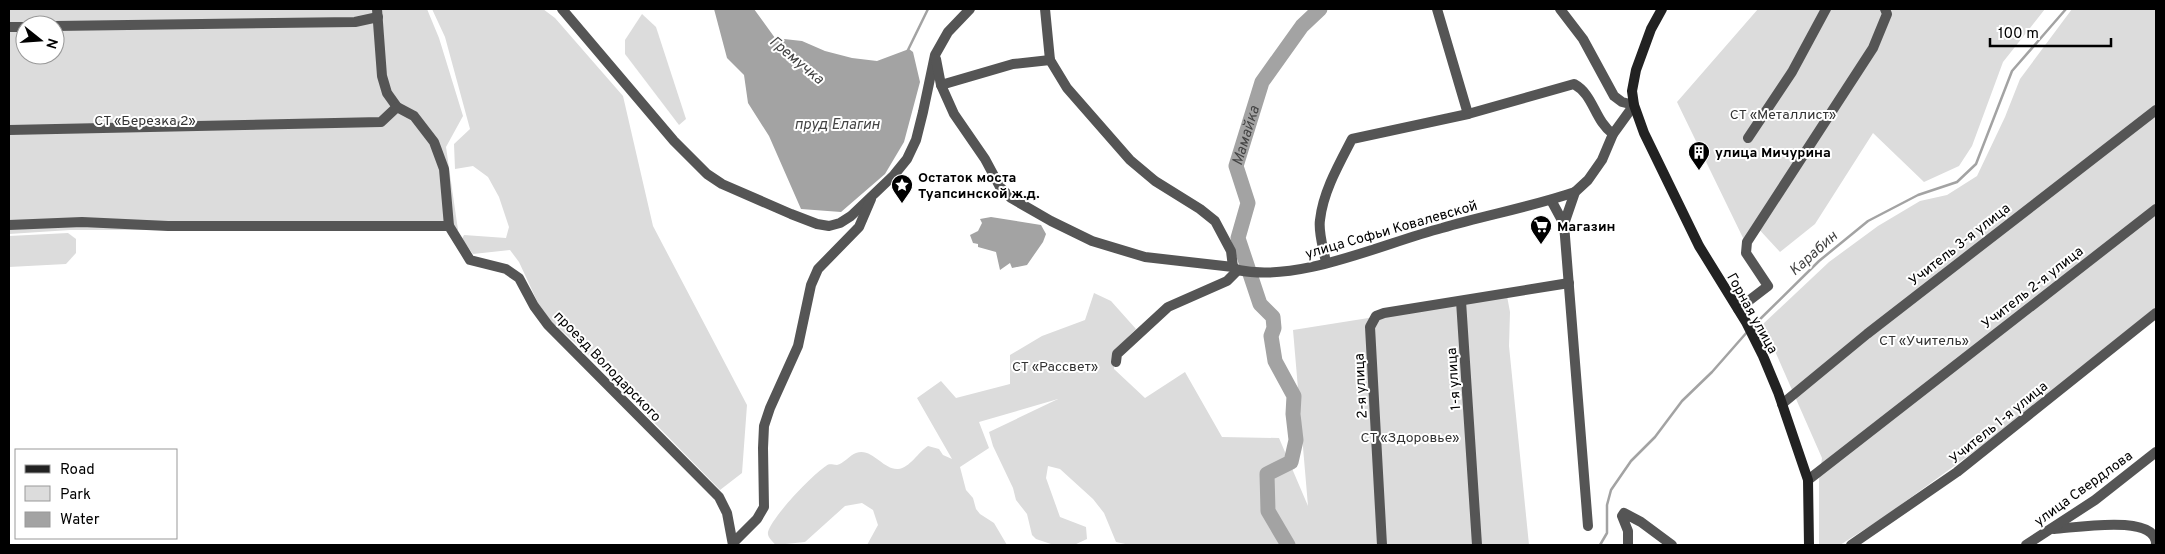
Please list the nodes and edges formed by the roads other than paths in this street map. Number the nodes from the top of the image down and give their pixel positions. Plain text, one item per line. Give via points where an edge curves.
1 (562, 9) edge
2 (970, 9) edge
3 (1437, 9) edge
4 (1560, 9) edge
5 (1662, 9) edge
6 (1826, 9) edge
7 (1885, 9) edge
8 (1047, 10) edge
9 (377, 13) edge
10 (65, 26) edge
11 (935, 55) junction
12 (1050, 60) junction
13 (941, 85) junction
14 (1634, 105) junction
15 (397, 107) junction
16 (2156, 110) edge
17 (1468, 114) junction
18 (9, 130) edge
19 (1613, 134) junction
20 (1748, 138) dead end
21 (1575, 192) junction
22 (871, 197) junction
23 (1550, 200) junction
24 (2156, 209) edge
25 (1564, 224) junction
26 (9, 225) edge
27 (449, 226) junction
28 (1326, 263) junction
29 (1238, 269) junction
30 (1569, 283) junction
31 (1461, 301) junction
32 (1738, 309) junction
33 (2156, 312) edge
34 (1116, 362) dead end
35 (1782, 404) junction
36 (2156, 452) edge
37 (1808, 480) junction
38 (1640, 522) junction
39 (1588, 526) dead end
40 (2053, 529) junction
41 (1628, 531) junction
42 (733, 544) edge
43 (1382, 545) edge
44 (1477, 545) edge
45 (1628, 545) edge
46 (1672, 545) edge
47 (1809, 545) edge
48 (1851, 545) edge
49 (2026, 545) edge
50 (2156, 545) edge

1 - 22 street via 674,141 707,174 722,184 799,218 829,226 851,216
2 - 11 street via 948,32
3 - 17 street
4 - 14 street via 1582,39 1614,96
5 - 14 street via 1651,28 1636,70 1632,91
6 - 20 street via 1792,72
7 - 32 street via 1887,14 1873,48 1747,242 1746,253 1768,286
8 - 12 street
9 - 10 street via 355,22
9 - 15 street, проезд Володарского via 382,76 387,93
11 - 13 street, улица Софьи Ковалевской
11 - 22 street via 916,140 894,175
12 - 13 street via 1013,64
12 - 29 street via 1067,88 1130,160 1155,182 1215,221
13 - 29 street, улица Софьи Ковалевской via 954,114 1000,187 1011,198 1092,241 1145,257
14 - 19 street
14 - 32 street, Горная улица via 1644,133 1699,246
15 - 18 street via 381,122
15 - 27 street, проезд Володарского via 414,116 434,142 444,170
16 - 35 street, Учитель 3-я улица via 1866,334
17 - 19 street via 1574,84 1585,92 1603,127
17 - 28 street via 1352,140 1333,178 1320,221
19 - 21 street via 1602,160
21 - 23 street, улица Софьи Ковалевской
21 - 25 street
22 - 42 street via 859,227 818,269 811,285 798,346 764,426 764,507
23 - 25 street
23 - 28 street, улица Софьи Ковалевской via 1441,228
24 - 37 street, Учитель 2-я улица
25 - 30 street
26 - 27 street via 82,222 168,226
27 - 42 street, проезд Володарского via 470,260 506,269 519,278 548,325 719,497 727,513
28 - 29 street, улица Софьи Ковалевской via 1279,273 1263,274
29 - 34 street via 1227,281 1168,307 1116,354
30 - 31 street
30 - 39 street
31 - 43 street, 2-я улица via 1376,316 1370,327
31 - 44 street, 1-я улица
32 - 35 street, Горная улица
33 - 48 street, Учитель 1-я улица via 1956,472
35 - 37 street, Горная улица
36 - 40 street, улица Свердлова
37 - 47 street, Горная улица
38 - 41 street
38 - 41 street via 1624,513 1622,516
38 - 46 street
40 - 49 street, улица Свердлова
40 - 50 street via 2134,524 2150,531
41 - 45 street

